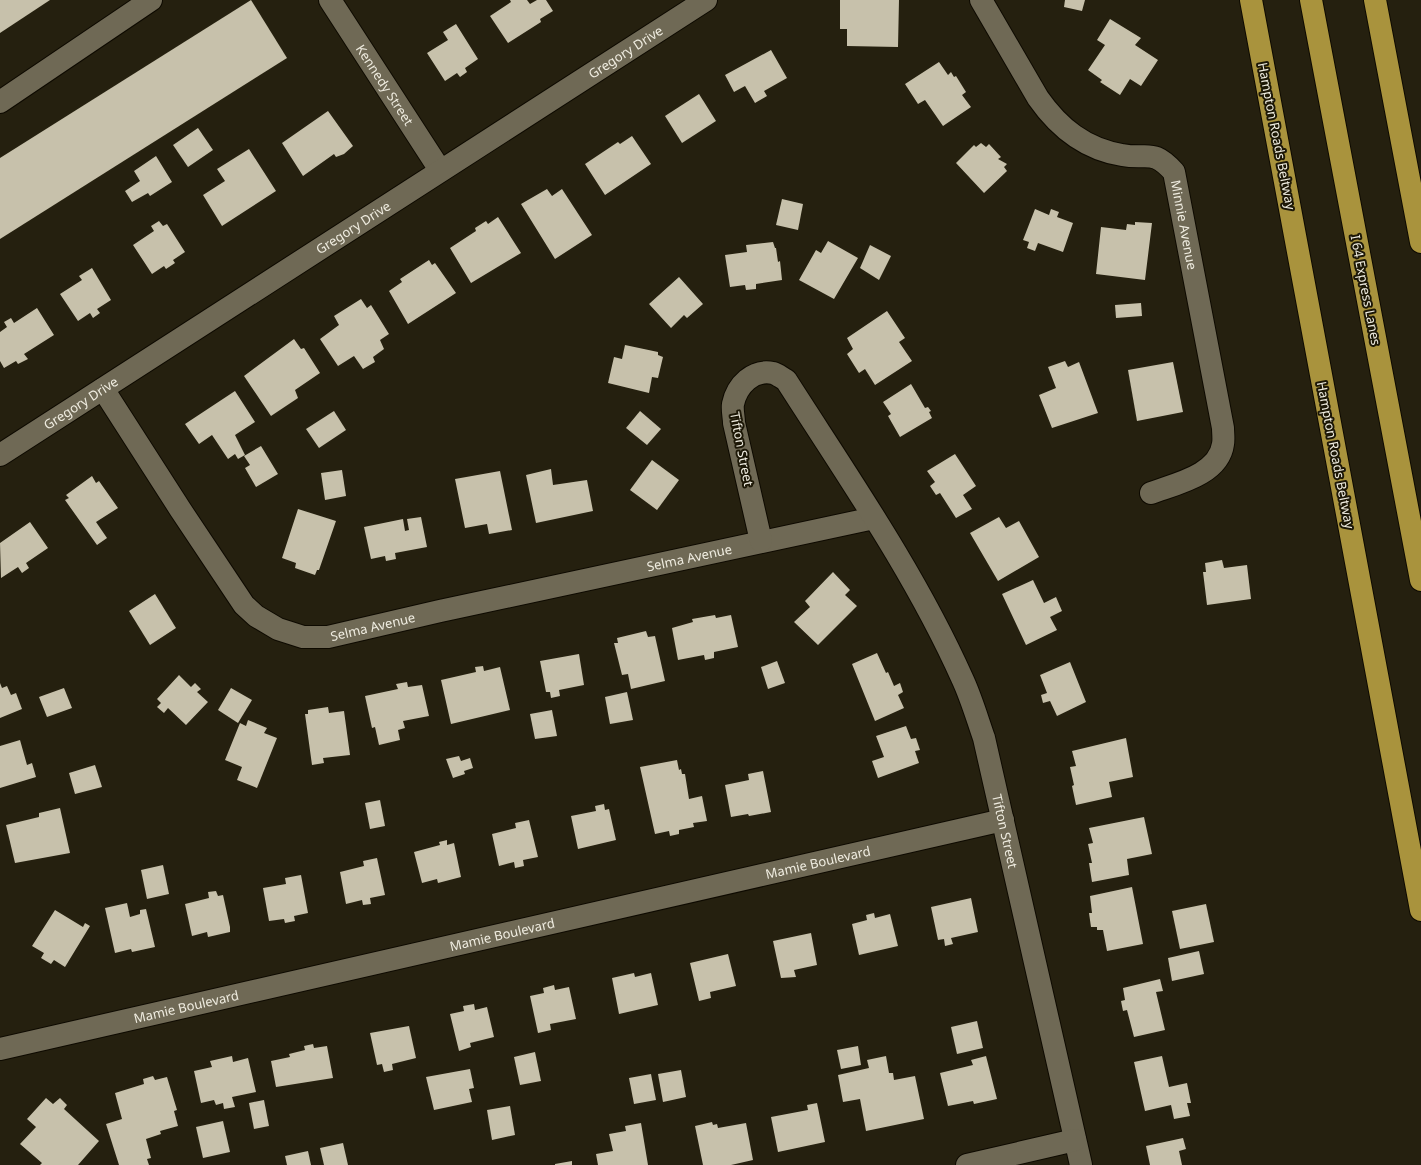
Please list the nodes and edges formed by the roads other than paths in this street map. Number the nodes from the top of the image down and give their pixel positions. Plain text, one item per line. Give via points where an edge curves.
1 (152, 0) edge
2 (330, 0) edge
3 (706, 0) edge
4 (981, 0) edge
5 (1251, 0) edge
6 (1311, 0) edge
7 (1375, 0) edge
8 (0, 102) edge
9 (440, 170) junction
10 (1421, 242) edge
11 (103, 389) junction
12 (0, 455) edge
13 (1151, 493) dead end
14 (874, 518) junction
15 (761, 541) junction
16 (1421, 580) edge
17 (1004, 820) junction
18 (1421, 910) edge
19 (0, 1049) edge
20 (1075, 1140) junction
21 (967, 1165) edge
22 (1081, 1165) edge

1 - 8 street
2 - 9 street, Kennedy Street
3 - 9 street, Gregory Drive
4 - 13 street, Minnie Avenue via 1038,98 1049,114 1071,135 1096,149 1123,156 1148,155 1162,159 1174,172 1223,428 1224,445 1216,460 1204,472
5 - 18 highway, Hampton Roads Beltway
6 - 16 highway, I 64 Express Lanes
7 - 10 highway
9 - 11 street, Gregory Drive
11 - 12 street, Gregory Drive
11 - 15 street, Selma Avenue via 244,605 256,616 278,629 303,637 328,637
14 - 15 street
14 - 15 street, Tifton Street via 786,380 774,373 761,372 748,378 738,391 733,405 734,423
14 - 17 street, Tifton Street via 930,613 963,679 984,738
17 - 19 street, Mamie Boulevard
17 - 20 street, Tifton Street
20 - 21 street
20 - 22 street, Tifton Street

